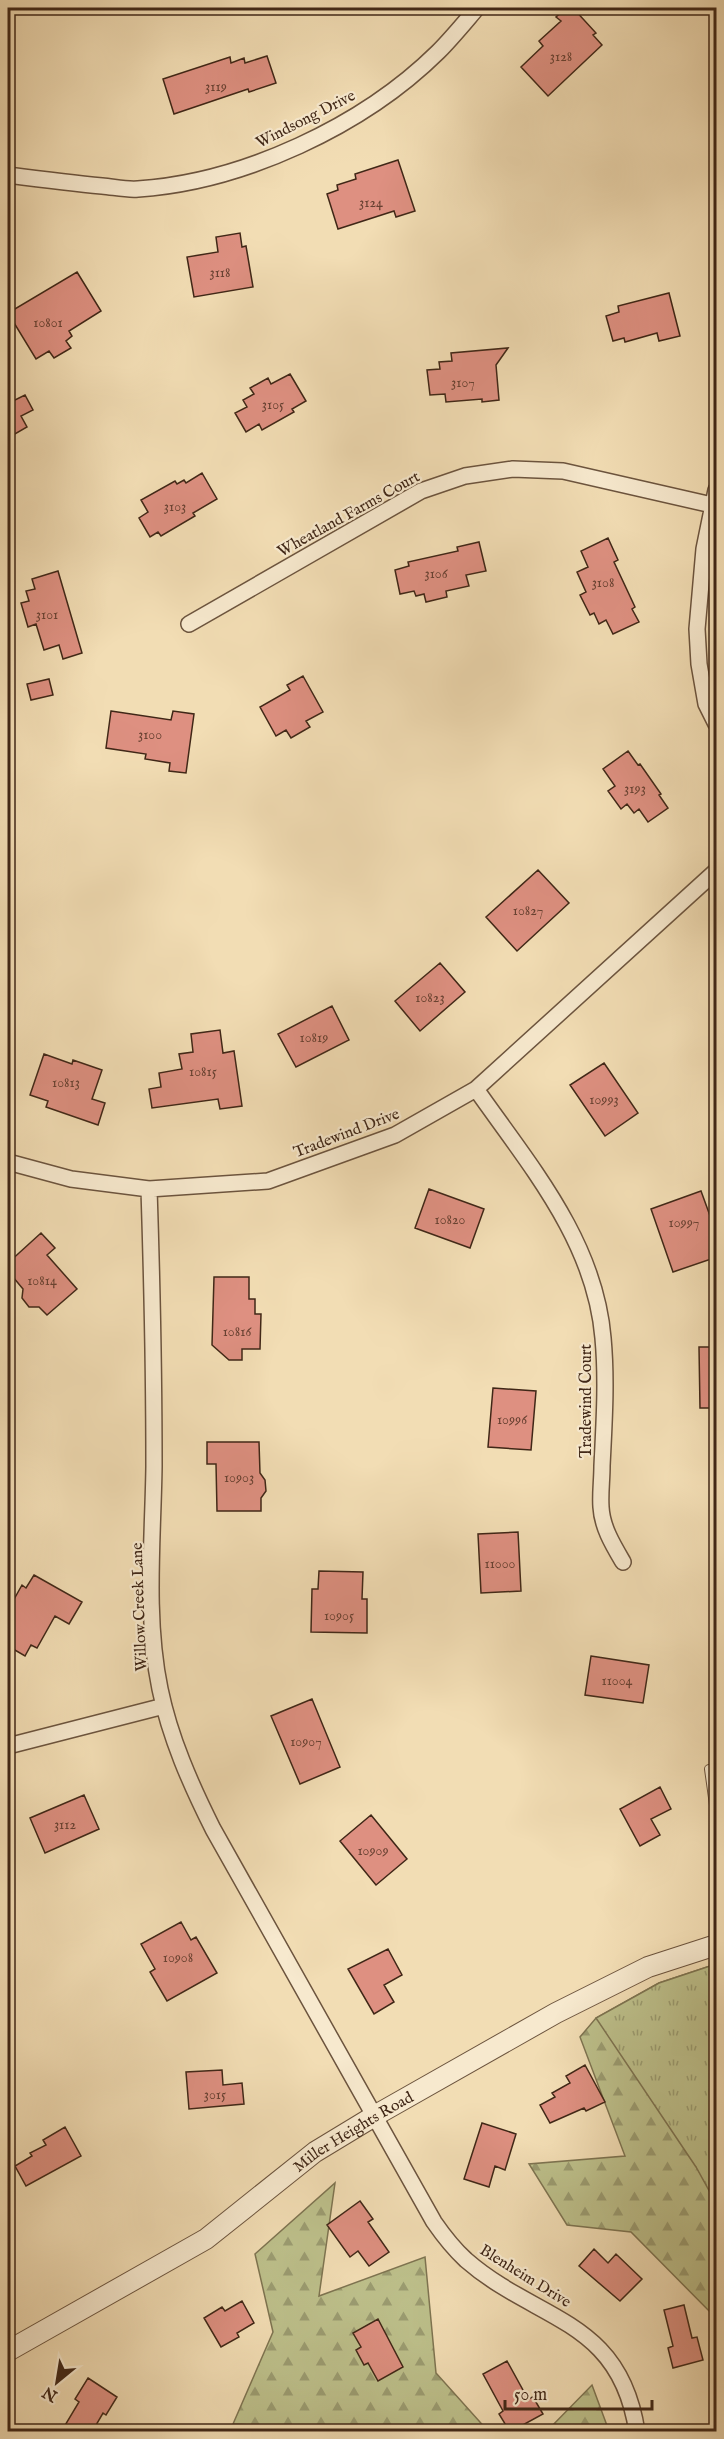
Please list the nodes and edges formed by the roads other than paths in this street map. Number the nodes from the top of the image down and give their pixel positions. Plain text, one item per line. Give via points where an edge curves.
1 (477, 8) edge
2 (8, 174) edge
3 (714, 497) edge
4 (189, 624) dead end
5 (717, 724) edge
6 (717, 871) edge
7 (476, 1089) junction
8 (8, 1162) edge
9 (149, 1189) junction
10 (623, 1562) dead end
11 (164, 1706) junction
12 (8, 1746) edge
13 (709, 1769) dead end
14 (717, 1819) edge
15 (717, 1945) edge
16 (376, 2115) junction
17 (8, 2351) edge
18 (637, 2432) edge

1 - 2 street, Windsong Drive via 438,52 395,88 353,116 252,165 191,182 136,189
3 - 4 street, Wheatland Farms Court via 563,471 513,469 465,476 420,491
3 - 5 street via 704,549 697,628 706,704
6 - 7 street, Tradewind Drive
7 - 9 street, Tradewind Drive via 395,1135 268,1182
7 - 10 street, Tradewind Court via 545,1186 575,1237 590,1275 603,1337 601,1509 607,1534
8 - 9 street, Tradewind Drive via 71,1179
9 - 11 street, Willow Creek Lane via 154,1377 153,1637
11 - 12 street
11 - 16 street, Willow Creek Lane via 193,1788 213,1829
13 - 14 lane
15 - 16 street, Miller Heights Road via 648,1967 556,2013
16 - 17 street, Miller Heights Road via 315,2152 206,2239
16 - 18 street, Blenheim Drive via 446,2239 491,2278 557,2316 600,2349 625,2385

